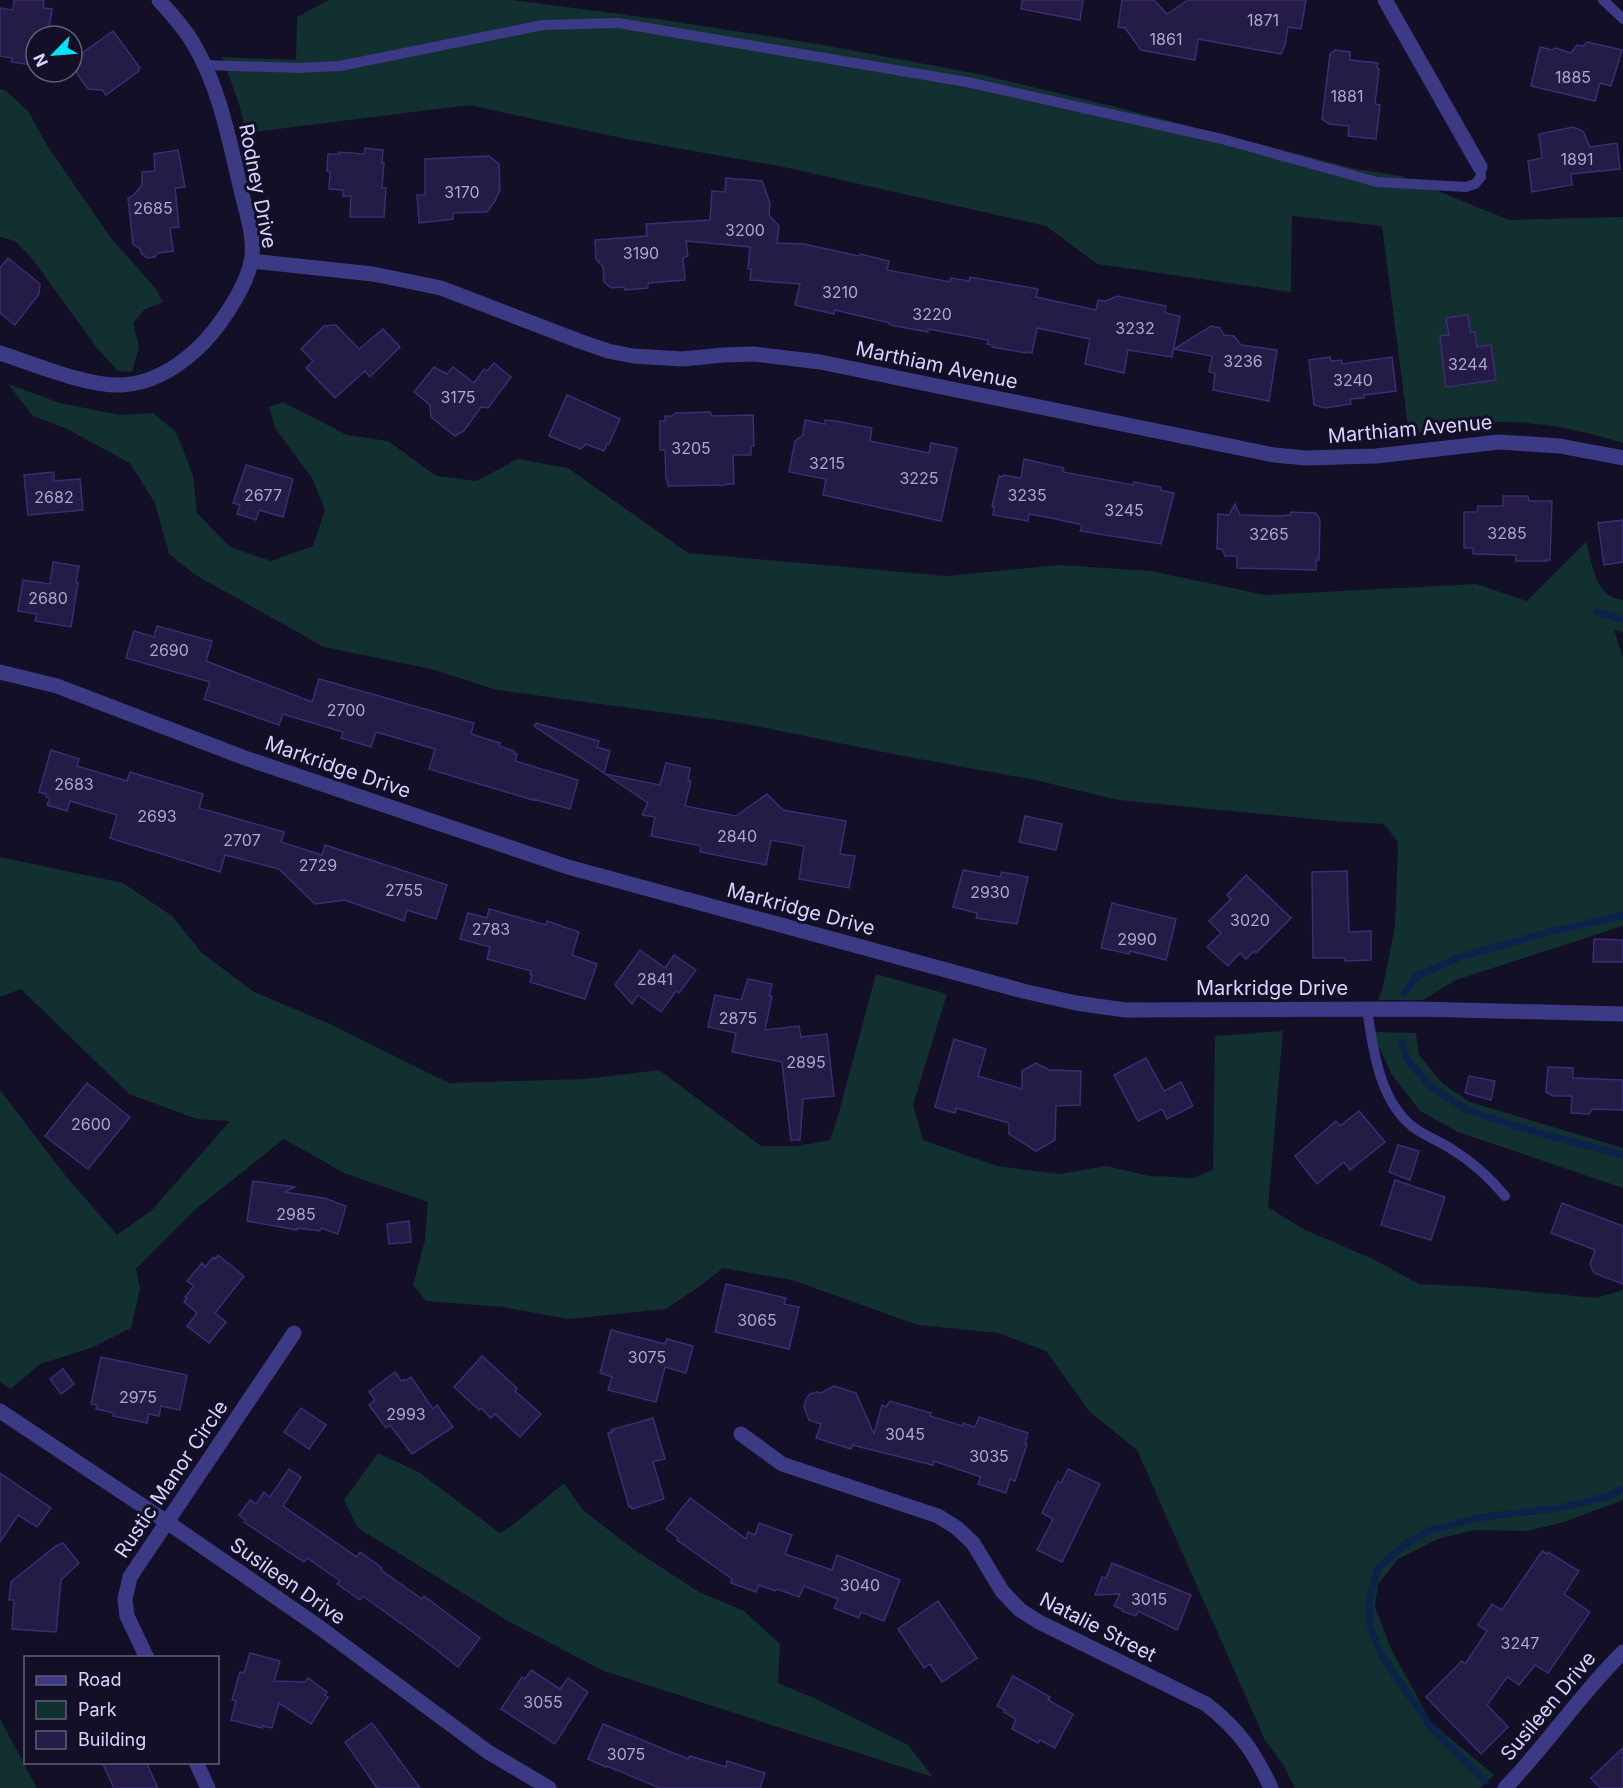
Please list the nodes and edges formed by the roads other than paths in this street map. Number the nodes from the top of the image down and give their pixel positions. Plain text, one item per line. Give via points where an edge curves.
1 (159, 0) edge
2 (1385, 0) edge
3 (1604, 0) edge
4 (1623, 19) edge
5 (205, 65) junction
6 (1480, 167) joint
7 (251, 261) junction
8 (0, 353) edge
9 (1623, 458) edge
10 (0, 672) edge
11 (1367, 1009) junction
12 (1623, 1014) edge
13 (1505, 1196) dead end
14 (294, 1333) dead end
15 (0, 1410) edge
16 (741, 1434) dead end
17 (167, 1522) junction
18 (1623, 1652) edge
19 (146, 1656) edge
20 (197, 1764) edge
21 (208, 1788) edge
22 (549, 1788) edge
23 (1271, 1788) edge
24 (1505, 1788) edge

1 - 5 street, Rodney Drive via 193,41
2 - 6 street
3 - 4 lane
5 - 6 lane via 340,66 543,25 618,23 967,82 1222,139 1377,182 1466,187 1480,177
5 - 7 street, Rodney Drive via 225,120 246,210
7 - 8 street, Rodney Drive via 228,311 206,340 167,372 147,381 122,385 93,382
7 - 9 street, Marthiam Avenue via 372,274 430,285 579,341 633,356 683,359 733,354 820,362 1275,455 1376,456 1499,441 1560,446
10 - 11 street, Markridge Drive via 57,686 245,758 568,867 1023,991 1125,1010
11 - 12 street, Markridge Drive
11 - 13 lane via 1371,1041 1388,1096 1396,1109 1413,1127 1487,1174
14 - 17 street, Rustic Manor Circle
15 - 17 street, Susileen Drive
16 - 23 street, Natalie Street via 782,1464 938,1516 957,1528 973,1543 1002,1591 1020,1610 1206,1704 1228,1722 1246,1742
17 - 19 street, Rustic Manor Circle via 130,1577 124,1599 127,1616
17 - 22 street, Susileen Drive via 319,1627 488,1752
18 - 24 street, Susileen Drive
20 - 21 street

